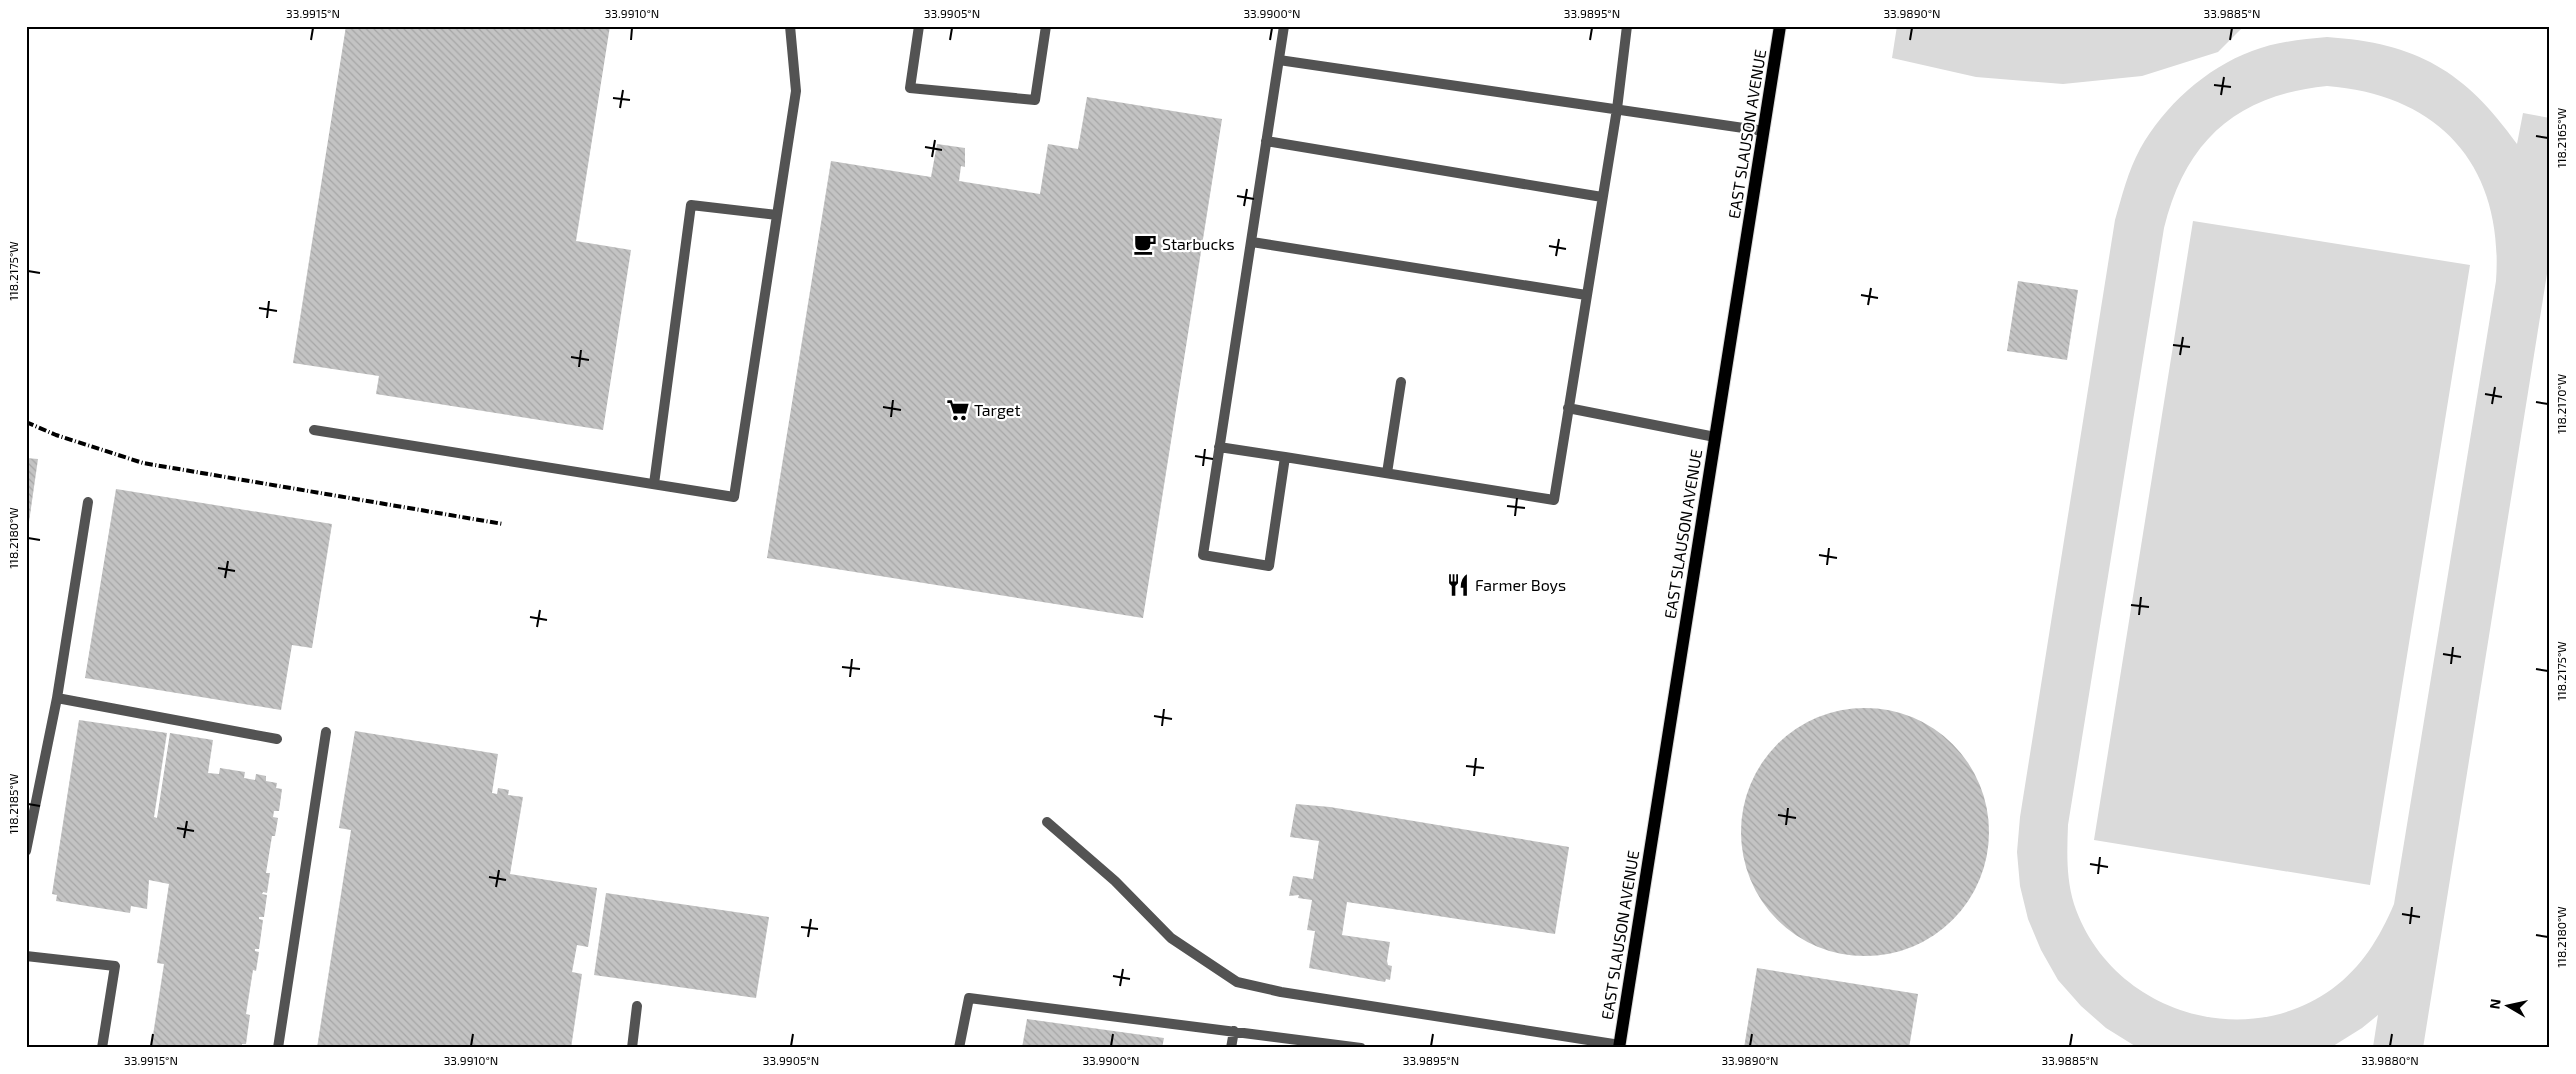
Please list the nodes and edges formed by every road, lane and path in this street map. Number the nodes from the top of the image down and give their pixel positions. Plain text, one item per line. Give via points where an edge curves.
1 (790, 26) edge
2 (920, 26) edge
3 (1046, 26) edge
4 (1284, 26) edge
5 (1627, 26) edge
6 (1780, 26) edge
7 (1279, 60) junction
8 (1617, 109) junction
9 (1764, 131) junction
10 (1266, 141) junction
11 (1602, 197) junction
12 (777, 215) junction
13 (1252, 242) junction
14 (1586, 295) junction
15 (1401, 382) dead end
16 (1568, 408) junction
17 (314, 430) dead end
18 (1715, 437) junction
19 (1219, 447) junction
20 (1285, 457) junction
21 (1387, 473) junction
22 (654, 484) junction
23 (88, 502) dead end
24 (57, 698) junction
25 (326, 732) dead end
26 (277, 739) dead end
27 (1047, 822) dead end
28 (26, 851) edge
29 (26, 956) edge
30 (637, 1006) dead end
31 (1234, 1031) junction
32 (1619, 1046) edge
33 (102, 1048) edge
34 (278, 1048) edge
35 (632, 1048) edge
36 (959, 1048) edge
37 (1231, 1048) edge
38 (1361, 1048) edge

1 - 12 lane via 796,91
2 - 3 lane via 910,88 1035,100
4 - 7 lane
5 - 8 lane
6 - 9 main road, EAST SLAUSON AVENUE
7 - 8 lane
7 - 10 lane
8 - 9 lane
8 - 11 lane
9 - 18 main road, EAST SLAUSON AVENUE
10 - 11 lane
10 - 13 lane
11 - 14 lane
12 - 22 lane via 734,497
12 - 22 lane via 691,205
13 - 14 lane
13 - 19 lane
14 - 16 lane
15 - 21 lane
16 - 18 lane
16 - 21 lane via 1554,500
17 - 22 lane
18 - 32 main road, EAST SLAUSON AVENUE
19 - 20 lane
19 - 20 lane via 1203,555 1269,566
20 - 21 lane
23 - 24 lane
24 - 26 lane
24 - 28 lane
25 - 34 lane
27 - 32 lane via 1114,881 1171,938 1237,982 1280,992
29 - 33 lane via 115,966
30 - 35 lane
31 - 36 lane via 970,998
31 - 37 lane
31 - 38 lane

